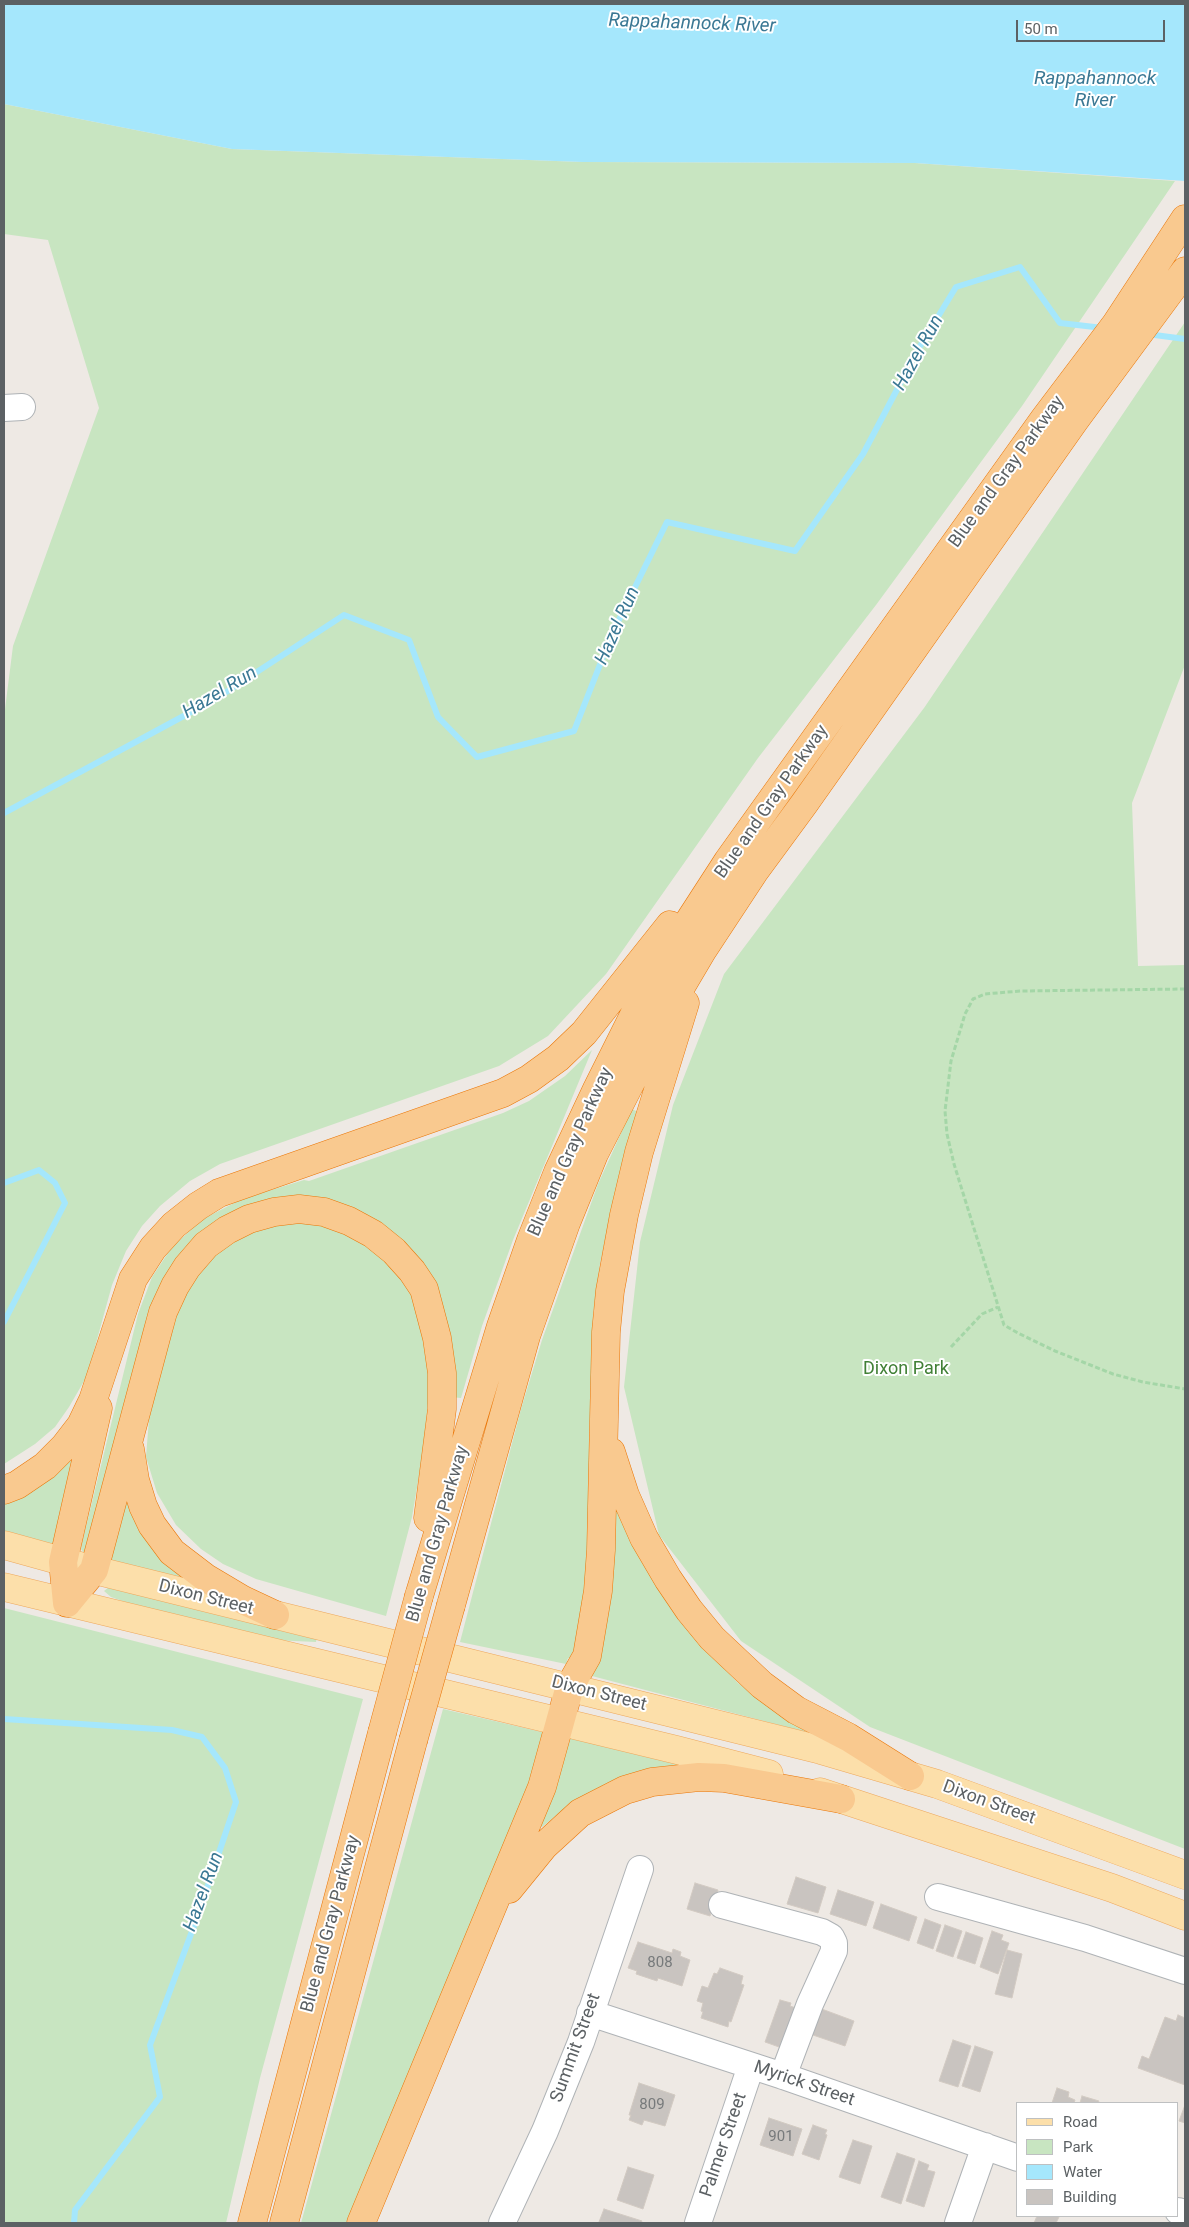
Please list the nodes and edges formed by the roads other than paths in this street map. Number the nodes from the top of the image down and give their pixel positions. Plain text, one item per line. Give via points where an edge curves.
1 (1185, 219) edge
2 (1185, 271) edge
3 (766, 808) junction
4 (702, 951) junction
5 (107, 1360) junction
6 (604, 1423) junction
7 (128, 1440) junction
8 (4, 1490) edge
9 (4, 1545) edge
10 (63, 1562) junction
11 (94, 1570) junction
12 (4, 1587) edge
13 (419, 1596) junction
14 (67, 1603) junction
15 (275, 1615) junction
16 (570, 1686) junction
17 (560, 1722) junction
18 (910, 1776) junction
19 (841, 1799) junction
20 (640, 1869) dead end
21 (1185, 1875) edge
22 (938, 1897) dead end
23 (722, 1905) dead end
24 (1185, 1916) edge
25 (482, 1933) junction
26 (1185, 1971) edge
27 (590, 2013) junction
28 (751, 2066) junction
29 (782, 2076) junction
30 (985, 2146) junction
31 (1016, 2157) edge
32 (252, 2223) edge
33 (284, 2223) edge
34 (361, 2223) edge
35 (502, 2223) edge
36 (698, 2223) edge
37 (958, 2223) edge

1 - 3 highway, Blue and Gray Parkway via 1116,324
2 - 4 highway, Blue and Gray Parkway via 754,872
3 - 5 highway via 584,1033 529,1079 494,1096 219,1193 174,1225 153,1248 133,1279
3 - 13 highway, Blue and Gray Parkway via 684,929 638,1008 558,1172 501,1326
4 - 6 highway via 639,1152 624,1215 606,1332
4 - 33 highway, Blue and Gray Parkway, bridge via 673,1000 594,1154 526,1336
5 - 8 highway via 81,1425 64,1447 44,1466
5 - 10 highway
6 - 16 highway via 598,1591 587,1656
6 - 18 highway via 625,1495 644,1538 689,1610 712,1638 762,1685 796,1710 848,1737
7 - 11 highway
7 - 13 highway via 163,1312 187,1267 206,1245 249,1219 274,1212 299,1209 324,1212 350,1221 394,1251 412,1271 424,1290 438,1338 442,1409
7 - 15 highway via 142,1506 172,1552 206,1578
9 - 10 main road, Dixon Street
10 - 11 main road, Dixon Street
10 - 14 highway
11 - 14 highway
11 - 15 main road, Dixon Street
12 - 14 main road, Dixon Street
13 - 32 highway, Blue and Gray Parkway, bridge
14 - 17 main road, Dixon Street
15 - 16 main road, Dixon Street
16 - 17 highway
16 - 18 main road, Dixon Street
17 - 19 main road, Dixon Street via 776,1776
17 - 25 highway via 542,1786
18 - 21 main road, Dixon Street
19 - 24 main road, Dixon Street via 1112,1888
19 - 25 highway via 724,1778 667,1779 625,1790 580,1813 544,1846 513,1884
20 - 27 street, Summit Street
22 - 26 street via 1085,1938
23 - 29 street via 822,1932 834,1943 834,1951
25 - 34 highway
27 - 28 street, Myrick Street
27 - 35 street, Summit Street via 545,2131
28 - 29 street, Myrick Street
28 - 36 street, Palmer Street
29 - 30 street, Myrick Street
30 - 31 street, Myrick Street
30 - 37 street

